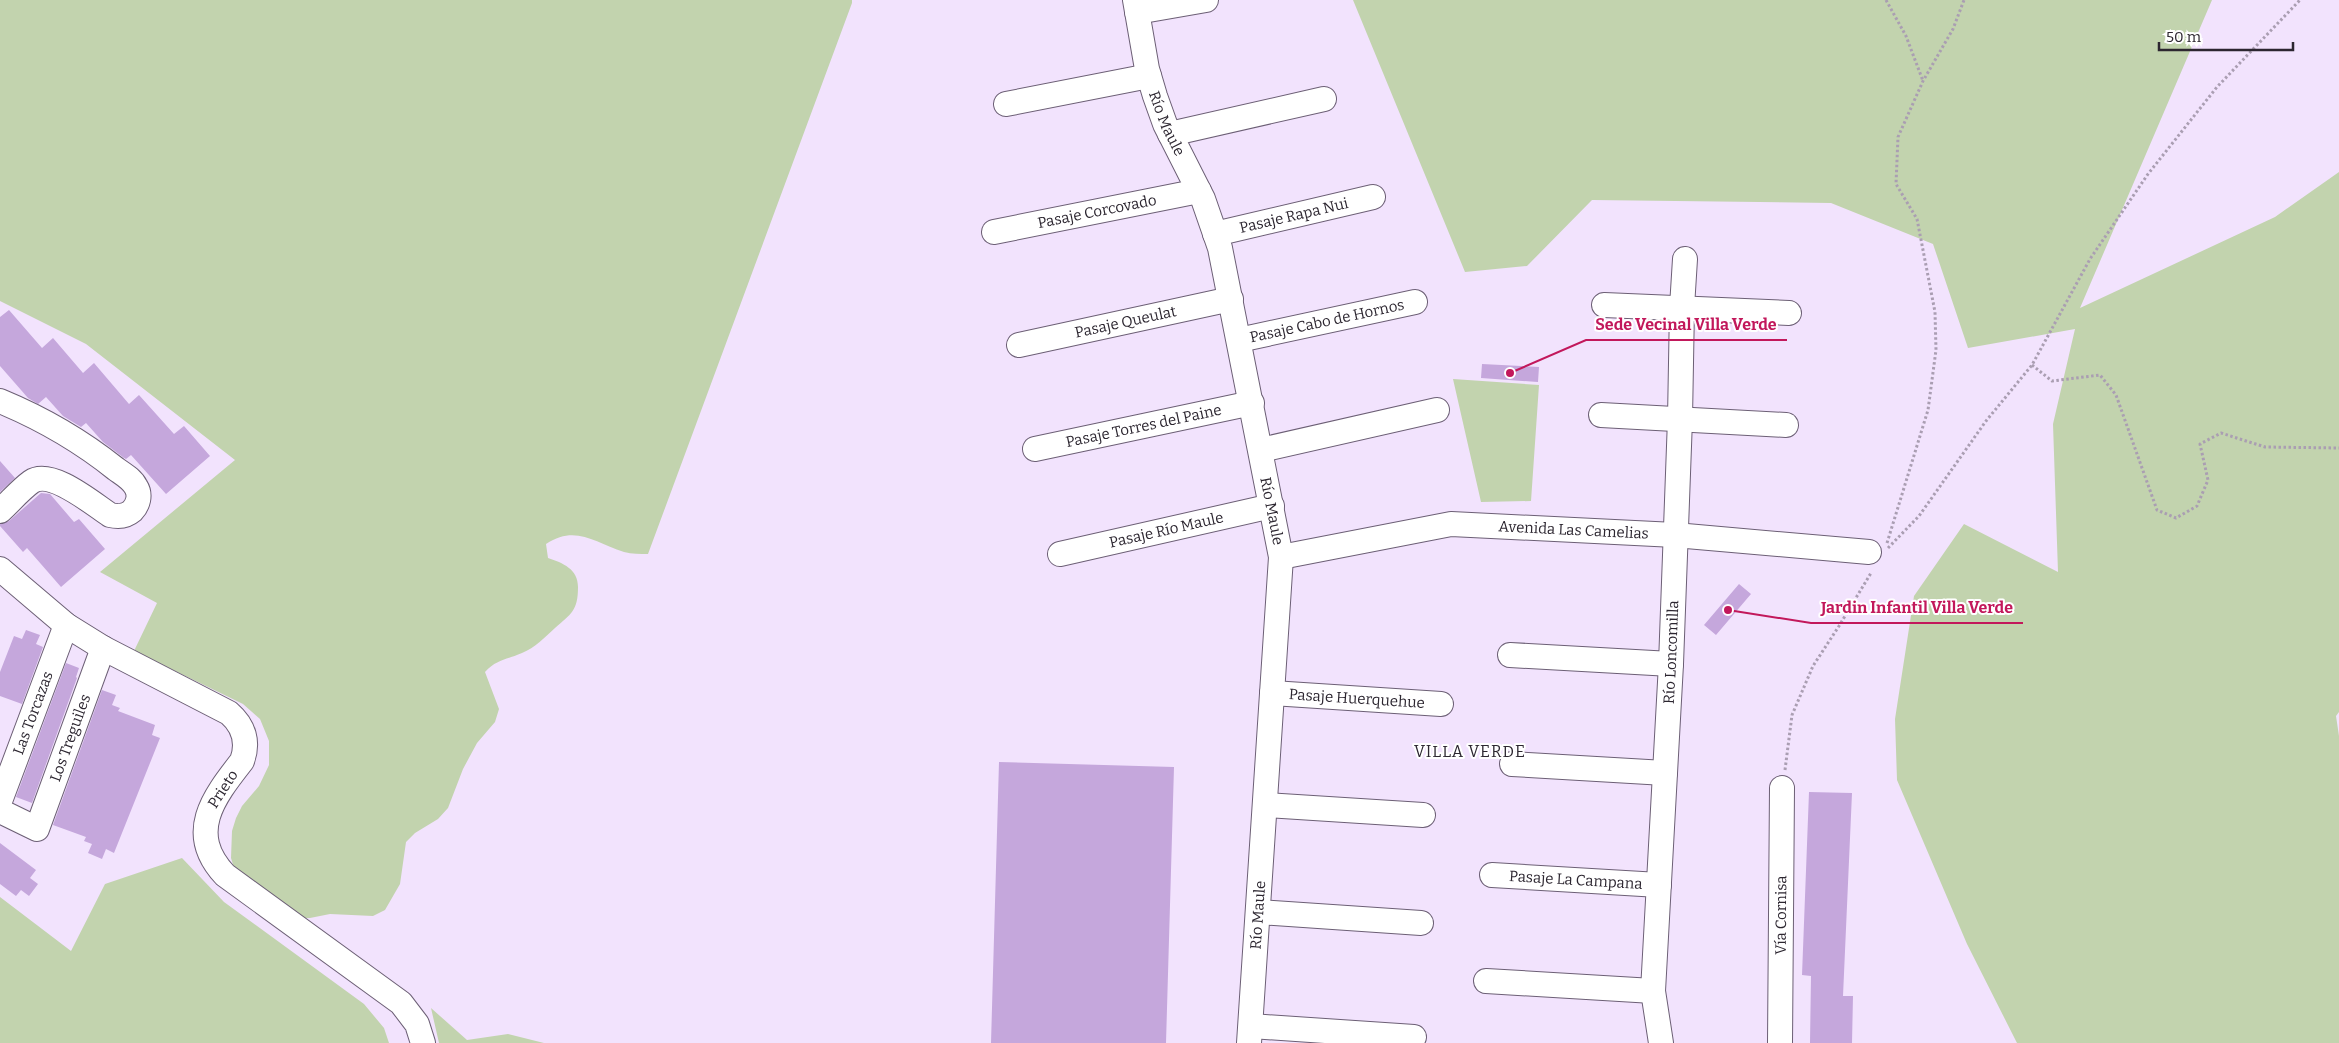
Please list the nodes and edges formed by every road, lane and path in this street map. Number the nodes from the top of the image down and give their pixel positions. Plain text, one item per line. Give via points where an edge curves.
1 (1206, 0) edge
2 (1886, 0) edge
3 (1964, 0) edge
4 (2300, 0) edge
5 (1136, 6) edge
6 (1149, 76) junction
7 (1923, 81) junction
8 (1324, 99) dead end
9 (1006, 104) dead end
10 (1170, 134) junction
11 (1199, 191) junction
12 (1373, 197) dead end
13 (994, 232) dead end
14 (1216, 234) junction
15 (1685, 259) dead end
16 (1231, 300) junction
17 (1415, 302) dead end
18 (1604, 305) dead end
19 (1682, 307) junction
20 (1789, 313) dead end
21 (1239, 340) junction
22 (1019, 345) dead end
23 (2032, 365) junction
24 (0, 401) edge
25 (1252, 403) junction
26 (1437, 410) dead end
27 (1600, 415) dead end
28 (1680, 419) junction
29 (1786, 425) dead end
30 (1035, 448) dead end
31 (2339, 448) edge
32 (1261, 450) junction
33 (1272, 506) junction
34 (0, 511) edge
35 (1675, 535) junction
36 (1060, 554) dead end
37 (1280, 557) junction
38 (1872, 560) joint
39 (0, 570) edge
40 (66, 625) junction
41 (103, 648) junction
42 (1510, 655) dead end
43 (1671, 664) junction
44 (1272, 693) junction
45 (1441, 704) dead end
46 (1512, 764) dead end
47 (1665, 773) junction
48 (1782, 788) joint
49 (0, 801) edge
50 (1265, 805) junction
51 (0, 811) edge
52 (1422, 815) dead end
53 (1492, 875) dead end
54 (1659, 885) junction
55 (1258, 912) junction
56 (1421, 923) dead end
57 (1486, 981) dead end
58 (1653, 991) junction
59 (1250, 1035) edge
60 (1414, 1037) dead end
61 (423, 1043) edge
62 (1661, 1043) edge
63 (1780, 1043) edge

1 - 5 street
2 - 7 path via 1906,36
3 - 7 path via 1953,29
4 - 23 path via 2217,87 2148,174 2090,259
5 - 6 street, Río Maule
6 - 9 street
6 - 10 street, Río Maule
7 - 23 path via 1898,137 1896,184 1917,219 1936,312 1936,350 1928,410 1884,552 1919,516 1986,420
8 - 10 street
10 - 11 street, Río Maule
11 - 13 street, Pasaje Corcovado
11 - 14 street, Río Maule
12 - 14 street, Pasaje Rapa Nui
14 - 16 street, Río Maule
15 - 19 street, Río Loncomilla
16 - 21 street, Río Maule
16 - 22 street, Pasaje Queulat
17 - 21 street, Pasaje Cabo de Hornos
18 - 19 street
19 - 20 street
19 - 28 street, Río Loncomilla
21 - 25 street, Río Maule
23 - 31 path via 2052,381 2100,375 2116,396 2157,510 2176,518 2197,506 2208,480 2200,444 2221,433 2264,447
24 - 34 street via 62,432 104,459 132,481 138,499 128,514 116,517 58,482 45,478 31,482
25 - 30 street, Pasaje Torres del Paine
25 - 32 street, Río Maule
26 - 32 street
27 - 28 street
28 - 29 street
28 - 35 street, Río Loncomilla
32 - 33 street, Río Maule
33 - 36 street, Pasaje Río Maule
33 - 37 street, Río Maule
35 - 37 street, Avenida Las Camelias via 1450,524
35 - 38 street, Avenida Las Camelias
35 - 43 street, Río Loncomilla
37 - 44 street, Río Maule
38 - 48 path via 1839,626 1813,666 1792,715
39 - 40 street, Prieto
40 - 41 street, Prieto
40 - 49 street, Las Torcazas
41 - 51 street, Los Treguiles via 37,829
41 - 61 street, Prieto via 236,719 245,736 245,754 207,815 206,837 212,858 225,875 401,1003 417,1024
42 - 43 street
43 - 47 street, Río Loncomilla
44 - 45 street, Pasaje Huerquehue
44 - 50 street, Río Maule
46 - 47 street
47 - 54 street, Río Loncomilla
48 - 63 street, Vía Cornisa
50 - 52 street
50 - 55 street, Río Maule
53 - 54 street, Pasaje La Campana
54 - 58 street, Río Loncomilla
55 - 56 street
55 - 59 street, Río Maule
57 - 58 street
58 - 62 street, Río Loncomilla
59 - 60 street

